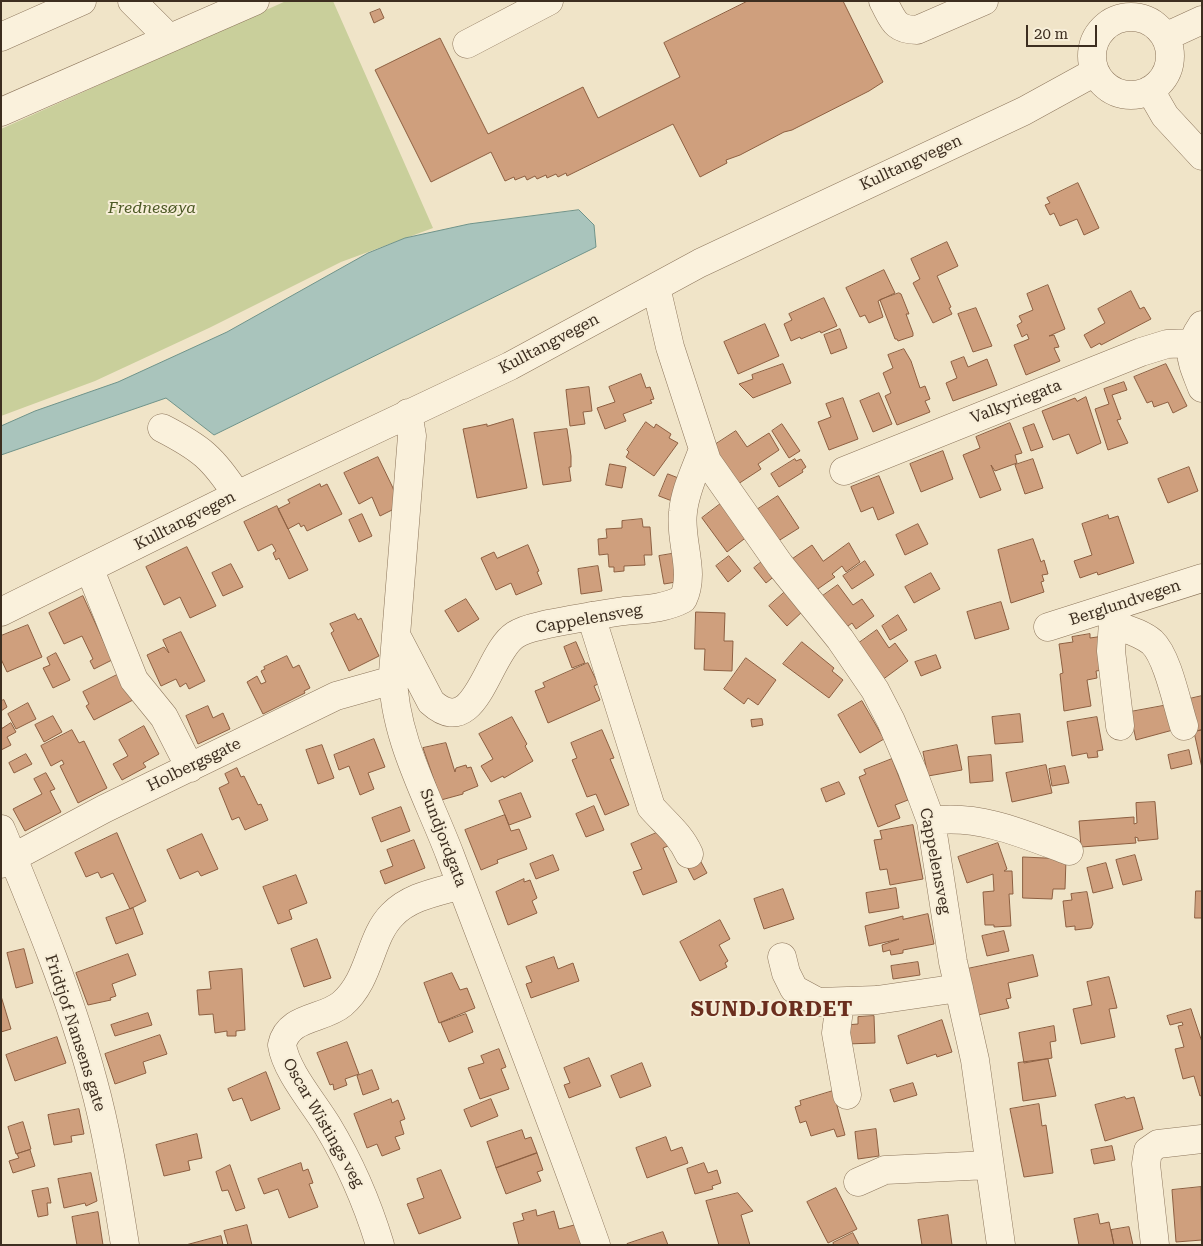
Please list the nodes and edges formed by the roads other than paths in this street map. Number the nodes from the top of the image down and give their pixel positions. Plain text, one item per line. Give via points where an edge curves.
1 (82, 1) edge
2 (132, 1) edge
3 (255, 1) edge
4 (549, 1) edge
5 (883, 1) edge
6 (984, 1) edge
7 (1107, 11) edge
8 (1202, 20) edge
9 (1, 37) edge
10 (169, 38) junction
11 (1165, 38) junction
12 (467, 44) dead end
13 (1094, 72) junction
14 (1150, 90) junction
15 (1, 112) edge
16 (1202, 156) edge
17 (656, 287) junction
18 (1196, 334) edge
19 (1202, 388) edge
20 (408, 413) junction
21 (162, 428) dead end
22 (703, 449) junction
23 (844, 471) dead end
24 (237, 495) junction
25 (90, 570) junction
26 (1202, 578) edge
27 (1, 612) edge
28 (1114, 615) junction
29 (591, 616) junction
30 (1048, 627) dead end
31 (396, 635) junction
32 (393, 680) junction
33 (1120, 726) dead end
34 (1184, 726) dead end
35 (190, 768) junction
36 (931, 821) junction
37 (1, 829) edge
38 (1069, 851) dead end
39 (689, 854) dead end
40 (7, 861) edge
41 (462, 885) junction
42 (782, 958) dead end
43 (959, 988) junction
44 (840, 1002) junction
45 (847, 1095) dead end
46 (1202, 1139) edge
47 (989, 1165) junction
48 (858, 1182) dead end
49 (126, 1245) edge
50 (380, 1245) edge
51 (596, 1245) edge
52 (1001, 1245) edge
53 (1155, 1245) edge

1 - 9 street
2 - 10 street
3 - 10 street
4 - 12 street
5 - 6 street via 895,24 906,30 917,30
7 - 11 street via 1148,20
7 - 13 street via 1093,43
8 - 11 street
10 - 15 street
11 - 14 street via 1170,61 1163,78
13 - 14 street via 1112,90 1125,94
13 - 17 street, Kulltangvegen via 1024,111 847,192
14 - 16 street via 1165,116
17 - 20 street, Kulltangvegen via 510,366
17 - 22 street, Cappelensveg via 670,347
18 - 19 street via 1192,362
18 - 23 street, Valkyriegata via 1141,352
20 - 24 street, Kulltangvegen
20 - 31 street, Sundjordgata via 412,436
21 - 24 street via 195,445 211,459
22 - 29 street, Cappelensveg via 683,512 688,590 683,600 659,608
22 - 36 street, Cappelensveg via 720,482 780,565 840,639 874,690 891,721
24 - 25 street, Kulltangvegen
25 - 27 street, Kulltangvegen
25 - 35 street via 134,680 164,717
26 - 28 street, Berglundvegen
28 - 30 street, Berglundvegen
28 - 33 street via 1112,671
28 - 34 street via 1154,644
29 - 31 street, Cappelensveg via 540,626 506,641 475,699 460,712 449,714 431,702
29 - 39 street via 651,807 673,828
31 - 32 street, Sundjordgata
32 - 35 street, Holbergsgate via 336,696
32 - 41 street, Sundjordgata via 402,729
35 - 40 street, Holbergsgate
36 - 38 street via 968,819
36 - 43 street, Cappelensveg
37 - 40 street, Fridtjof Nansens gate
40 - 49 street, Fridtjof Nansens gate via 27,887 93,1080
41 - 50 street, Oscar Wistings veg via 417,898 394,912 384,925 366,971 348,998 333,1010 293,1026 283,1038 283,1053 288,1063 364,1194
41 - 51 street, Sundjordgata via 558,1135
42 - 44 street via 794,989 818,1002
43 - 44 street
43 - 47 street, Cappelensveg via 975,1060
44 - 45 street via 836,1033
46 - 53 street via 1158,1144 1148,1151 1146,1164
47 - 48 street via 885,1170
47 - 52 street, Cappelensveg

